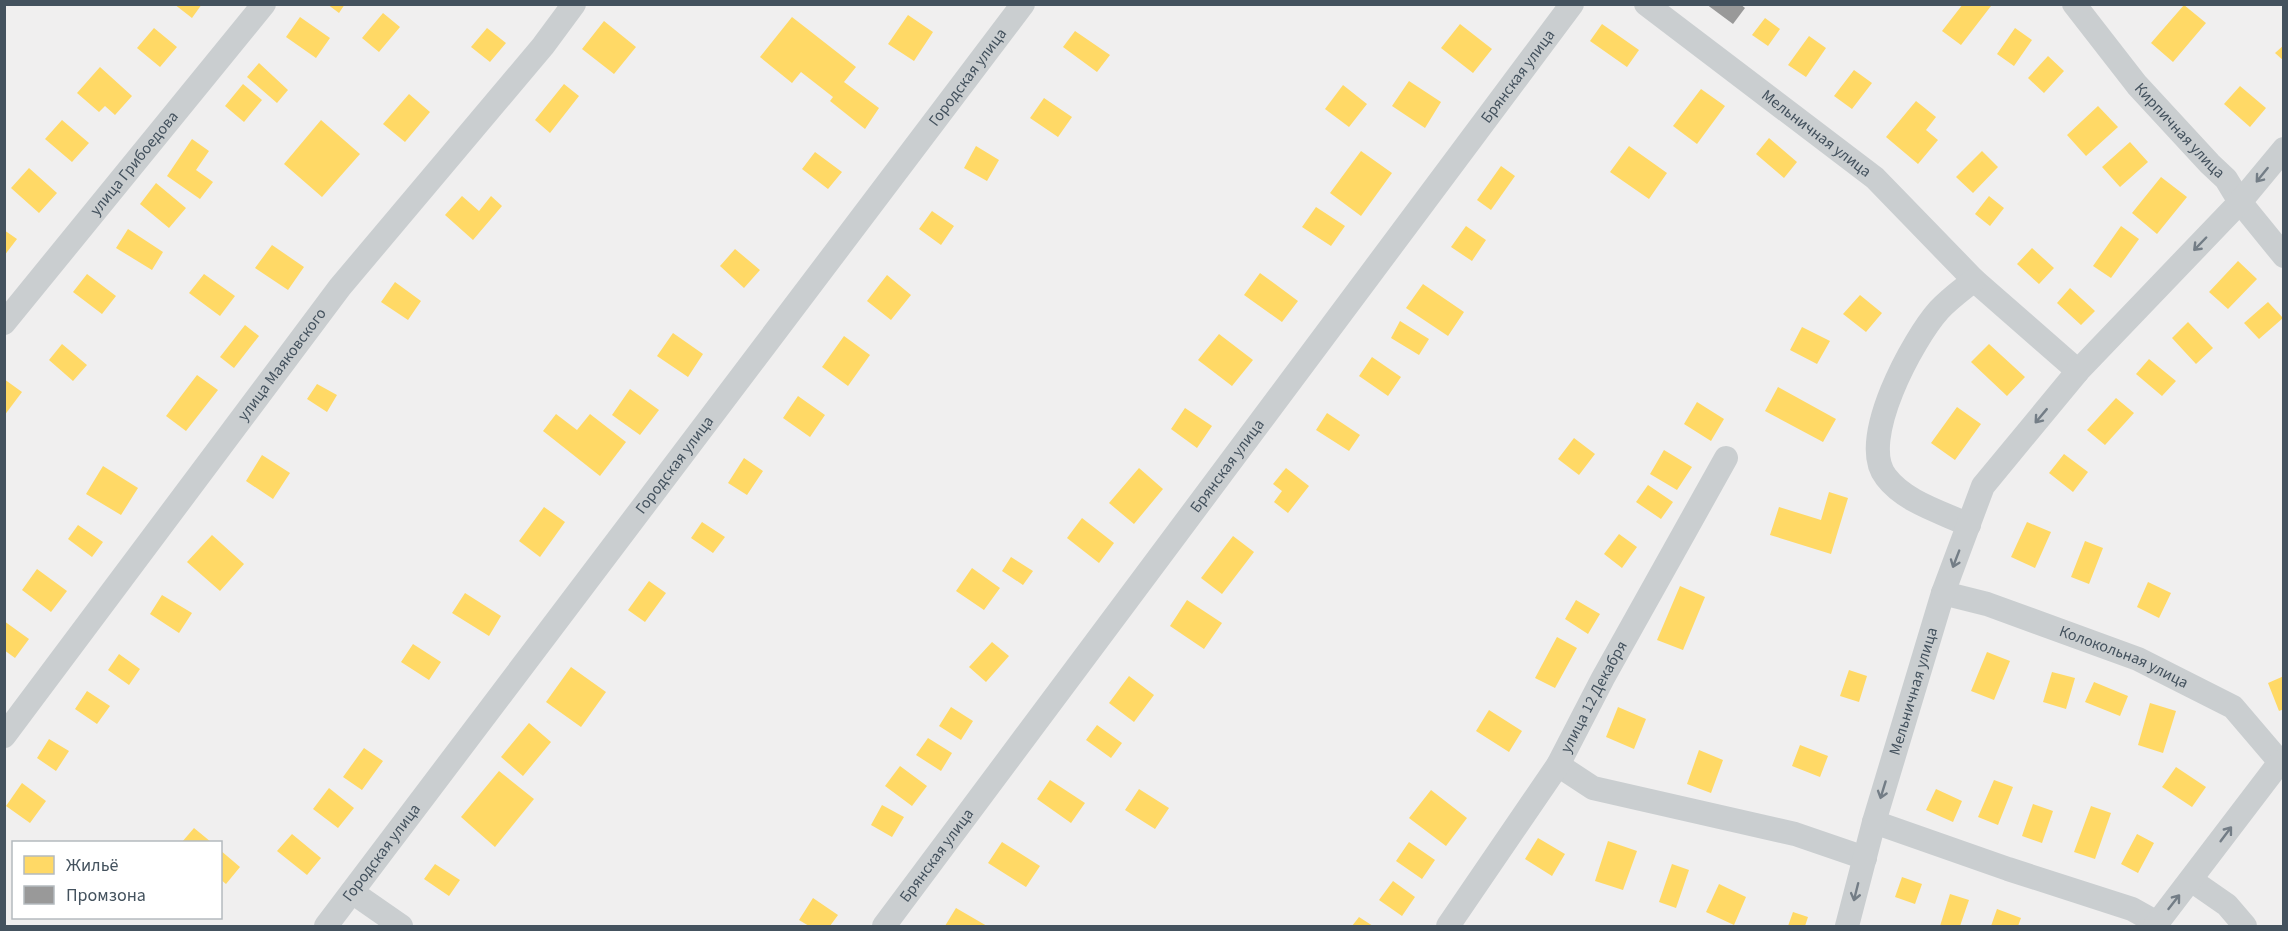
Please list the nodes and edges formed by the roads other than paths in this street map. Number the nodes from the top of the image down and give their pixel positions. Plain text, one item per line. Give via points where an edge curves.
1 (264, 4) edge
2 (574, 4) edge
3 (1023, 4) edge
4 (1572, 4) edge
5 (1646, 4) edge
6 (2074, 4) edge
7 (2283, 149) edge
8 (2240, 202) junction
9 (2283, 256) edge
10 (1974, 279) junction
11 (4, 323) edge
12 (2078, 371) junction
13 (1726, 458) dead end
14 (1969, 525) junction
15 (1942, 593) junction
16 (4, 736) edge
17 (2282, 762) edge
18 (1558, 765) junction
19 (1874, 822) junction
20 (1864, 858) junction
21 (2191, 880) junction
22 (352, 892) junction
23 (2156, 925) edge
24 (326, 927) edge
25 (401, 927) edge
26 (884, 927) edge
27 (1448, 927) edge
28 (1847, 927) edge
29 (2245, 927) edge

1 - 11 street, улица Грибоедова
2 - 16 street, улица Маяковского via 340,287
3 - 22 street, Городская улица
4 - 26 street, Брянская улица
5 - 10 street, Мельничная улица via 1875,178
6 - 8 street, Кирпичная улица via 2137,85 2226,179
7 -> 8 street, Мельничная улица
8 - 9 street, Кирпичная улица
8 -> 12 street, Мельничная улица
10 - 12 street, Мельничная улица
10 - 14 street via 1939,310 1909,354 1885,408 1878,453 1884,476 1896,487 1919,503
12 -> 14 street, Мельничная улица via 1983,486
13 - 18 street, улица 12 Декабря
14 -> 15 street, Мельничная улица
15 - 17 street, Колокольная улица via 1987,604 2138,658 2233,707
15 -> 19 street, Мельничная улица
21 -> 17 street, Колокольная улица
18 - 20 street via 1593,788 1795,834
18 - 27 street, улица 12 Декабря
19 - 20 street, Мельничная улица
19 - 23 street, Колокольная улица via 2132,909
20 -> 28 street, Мельничная улица
23 -> 21 street, Колокольная улица
21 - 29 street via 2227,905
22 - 24 street, Городская улица
22 - 25 street

